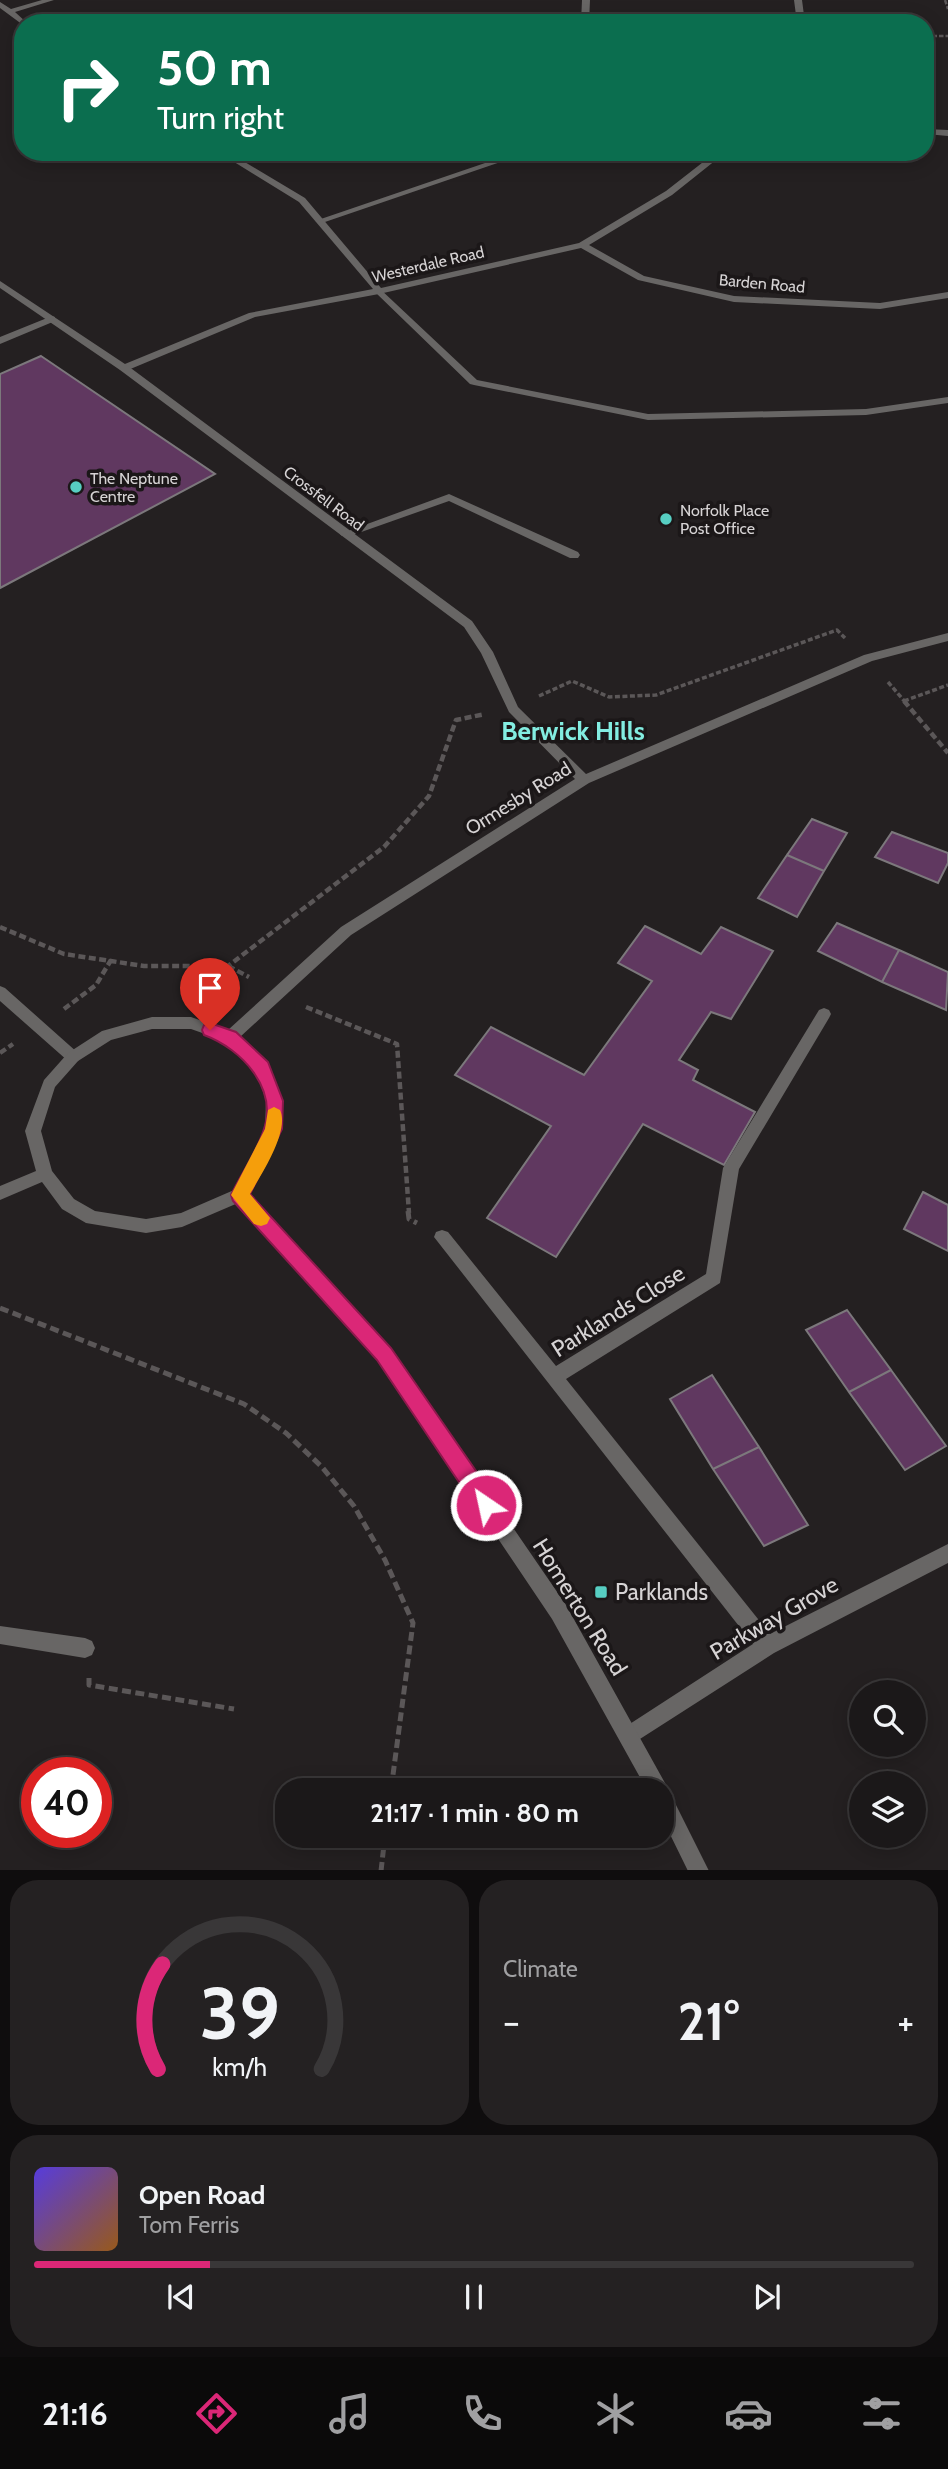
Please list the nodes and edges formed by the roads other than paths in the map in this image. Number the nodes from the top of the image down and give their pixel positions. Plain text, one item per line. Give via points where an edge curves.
1 (50, 0) edge
2 (0, 4) edge
3 (8, 12) junction
4 (14, 16) edge
5 (237, 161) edge
6 (499, 161) edge
7 (710, 161) edge
8 (319, 220) junction
9 (582, 245) junction
10 (0, 284) edge
11 (379, 291) junction
12 (948, 295) edge
13 (52, 319) junction
14 (0, 341) edge
15 (124, 368) junction
16 (948, 400) edge
17 (346, 534) junction
18 (574, 555) dead end
19 (948, 637) edge
20 (584, 780) junction
21 (0, 992) edge
22 (824, 1014) dead end
23 (230, 1037) junction
24 (73, 1057) junction
25 (45, 1174) junction
26 (0, 1193) edge
27 (240, 1195) junction
28 (442, 1237) road end
29 (554, 1377) junction
30 (948, 1553) edge
31 (0, 1636) edge
32 (767, 1646) junction
33 (85, 1647) road end
34 (629, 1736) junction
35 (651, 1778) edge
36 (674, 1822) edge
37 (698, 1870) edge

1 - 3 street
2 - 3 street
3 - 4 street
5 - 8 street via 302,200
6 - 8 street
7 - 9 street, Westerdale Road via 668,193
8 - 11 street
9 - 11 street, Westerdale Road
9 - 12 street, Barden Road via 641,278 734,299 880,306
10 - 13 street, Crossfell Road
11 - 15 street, Westerdale Road via 252,315
11 - 16 street via 474,382 648,417 866,412
13 - 14 street
13 - 15 street, Crossfell Road
15 - 17 street, Crossfell Road
17 - 18 street via 449,497
17 - 20 street, Crossfell Road via 468,624 487,652 513,709
19 - 20 street, Ormesby Road via 868,658
20 - 23 street, Ormesby Road via 346,932
21 - 24 street
22 - 29 street, Parklands Close via 731,1168 714,1278
23 - 24 street via 191,1023 152,1023 107,1035
23 - 27 street via 262,1067 274,1101 274,1129
24 - 25 street via 49,1084 33,1131
25 - 26 street
25 - 27 street via 68,1204 92,1218 146,1226 182,1220
27 - 34 street, Homerton Road via 384,1354 559,1612
28 - 29 street
29 - 32 street, Parklands Close
30 - 32 street, Parkway Grove
31 - 33 street
32 - 34 street, Parkway Grove
34 - 35 street, Homerton Road
36 - 37 street

